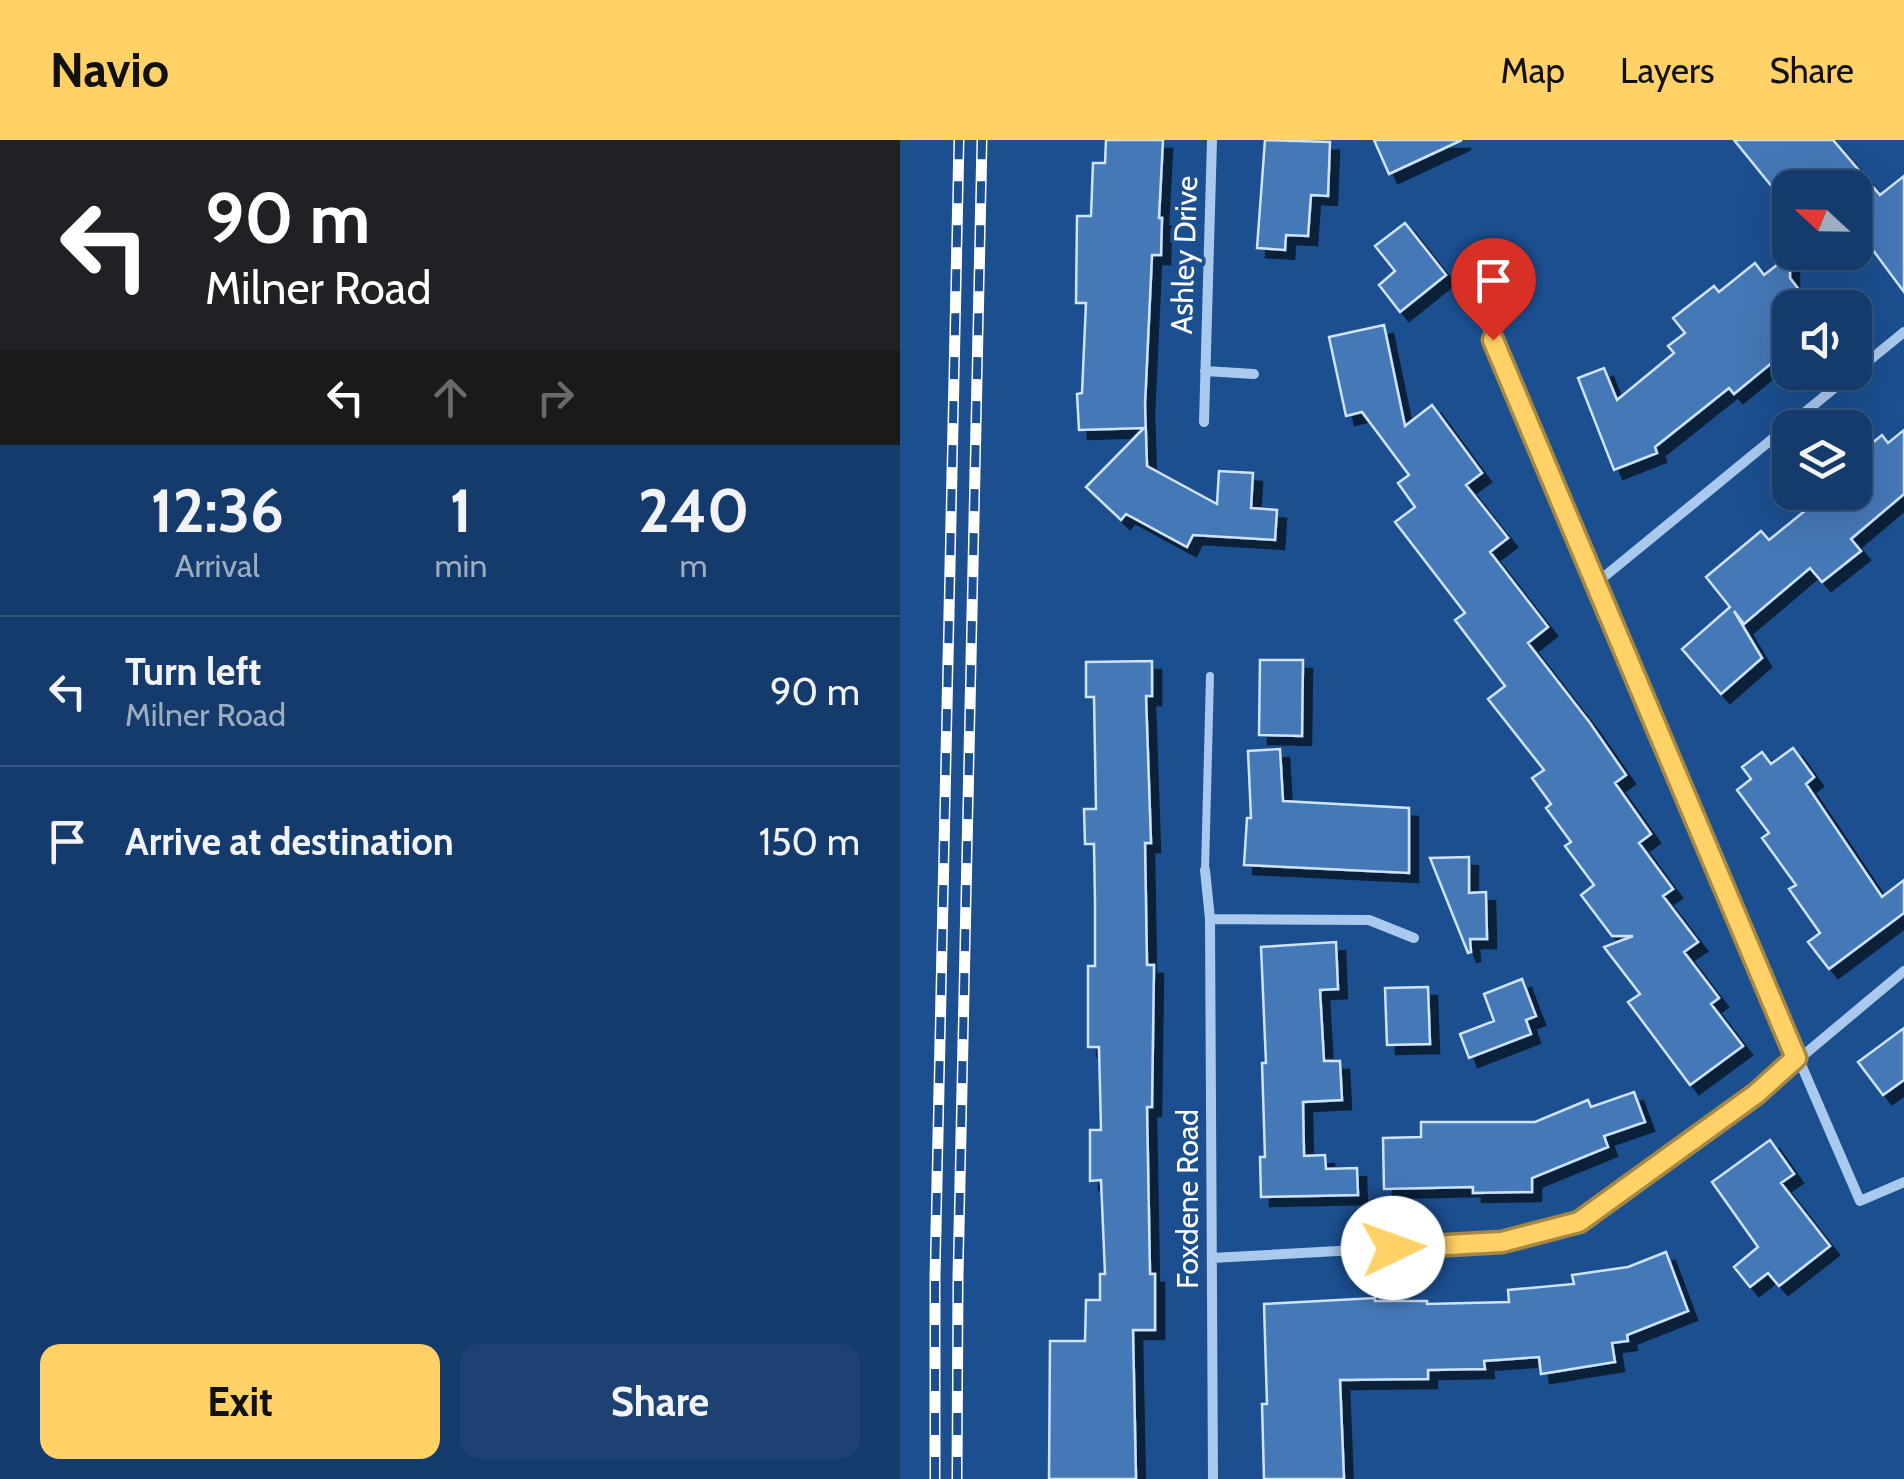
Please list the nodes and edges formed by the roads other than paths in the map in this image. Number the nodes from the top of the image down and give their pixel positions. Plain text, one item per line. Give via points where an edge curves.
1 (1212, 140) edge
2 (1478, 306) dead end
3 (1904, 332) edge
4 (1872, 358) edge
5 (1206, 371) junction
6 (1254, 374) dead end
7 (1832, 390) edge
8 (1204, 422) dead end
9 (1594, 585) junction
10 (1210, 676) dead end
11 (1205, 870) joint
12 (1210, 919) junction
13 (1414, 938) dead end
14 (1904, 971) edge
15 (1796, 1058) junction
16 (1904, 1182) edge
17 (1212, 1258) junction
18 (1213, 1479) edge

1 - 5 street, Ashley Drive
2 - 9 street
3 - 4 street
5 - 6 street, Ashley Drive
5 - 8 street, Ashley Drive
7 - 9 street
9 - 15 street
10 - 11 lane, Foxdene Road
11 - 12 street, Foxdene Road
12 - 13 street via 1369,920
12 - 17 street, Foxdene Road
14 - 15 street
15 - 16 street via 1860,1201
15 - 17 street via 1579,1222 1502,1242
17 - 18 street, Foxdene Road

